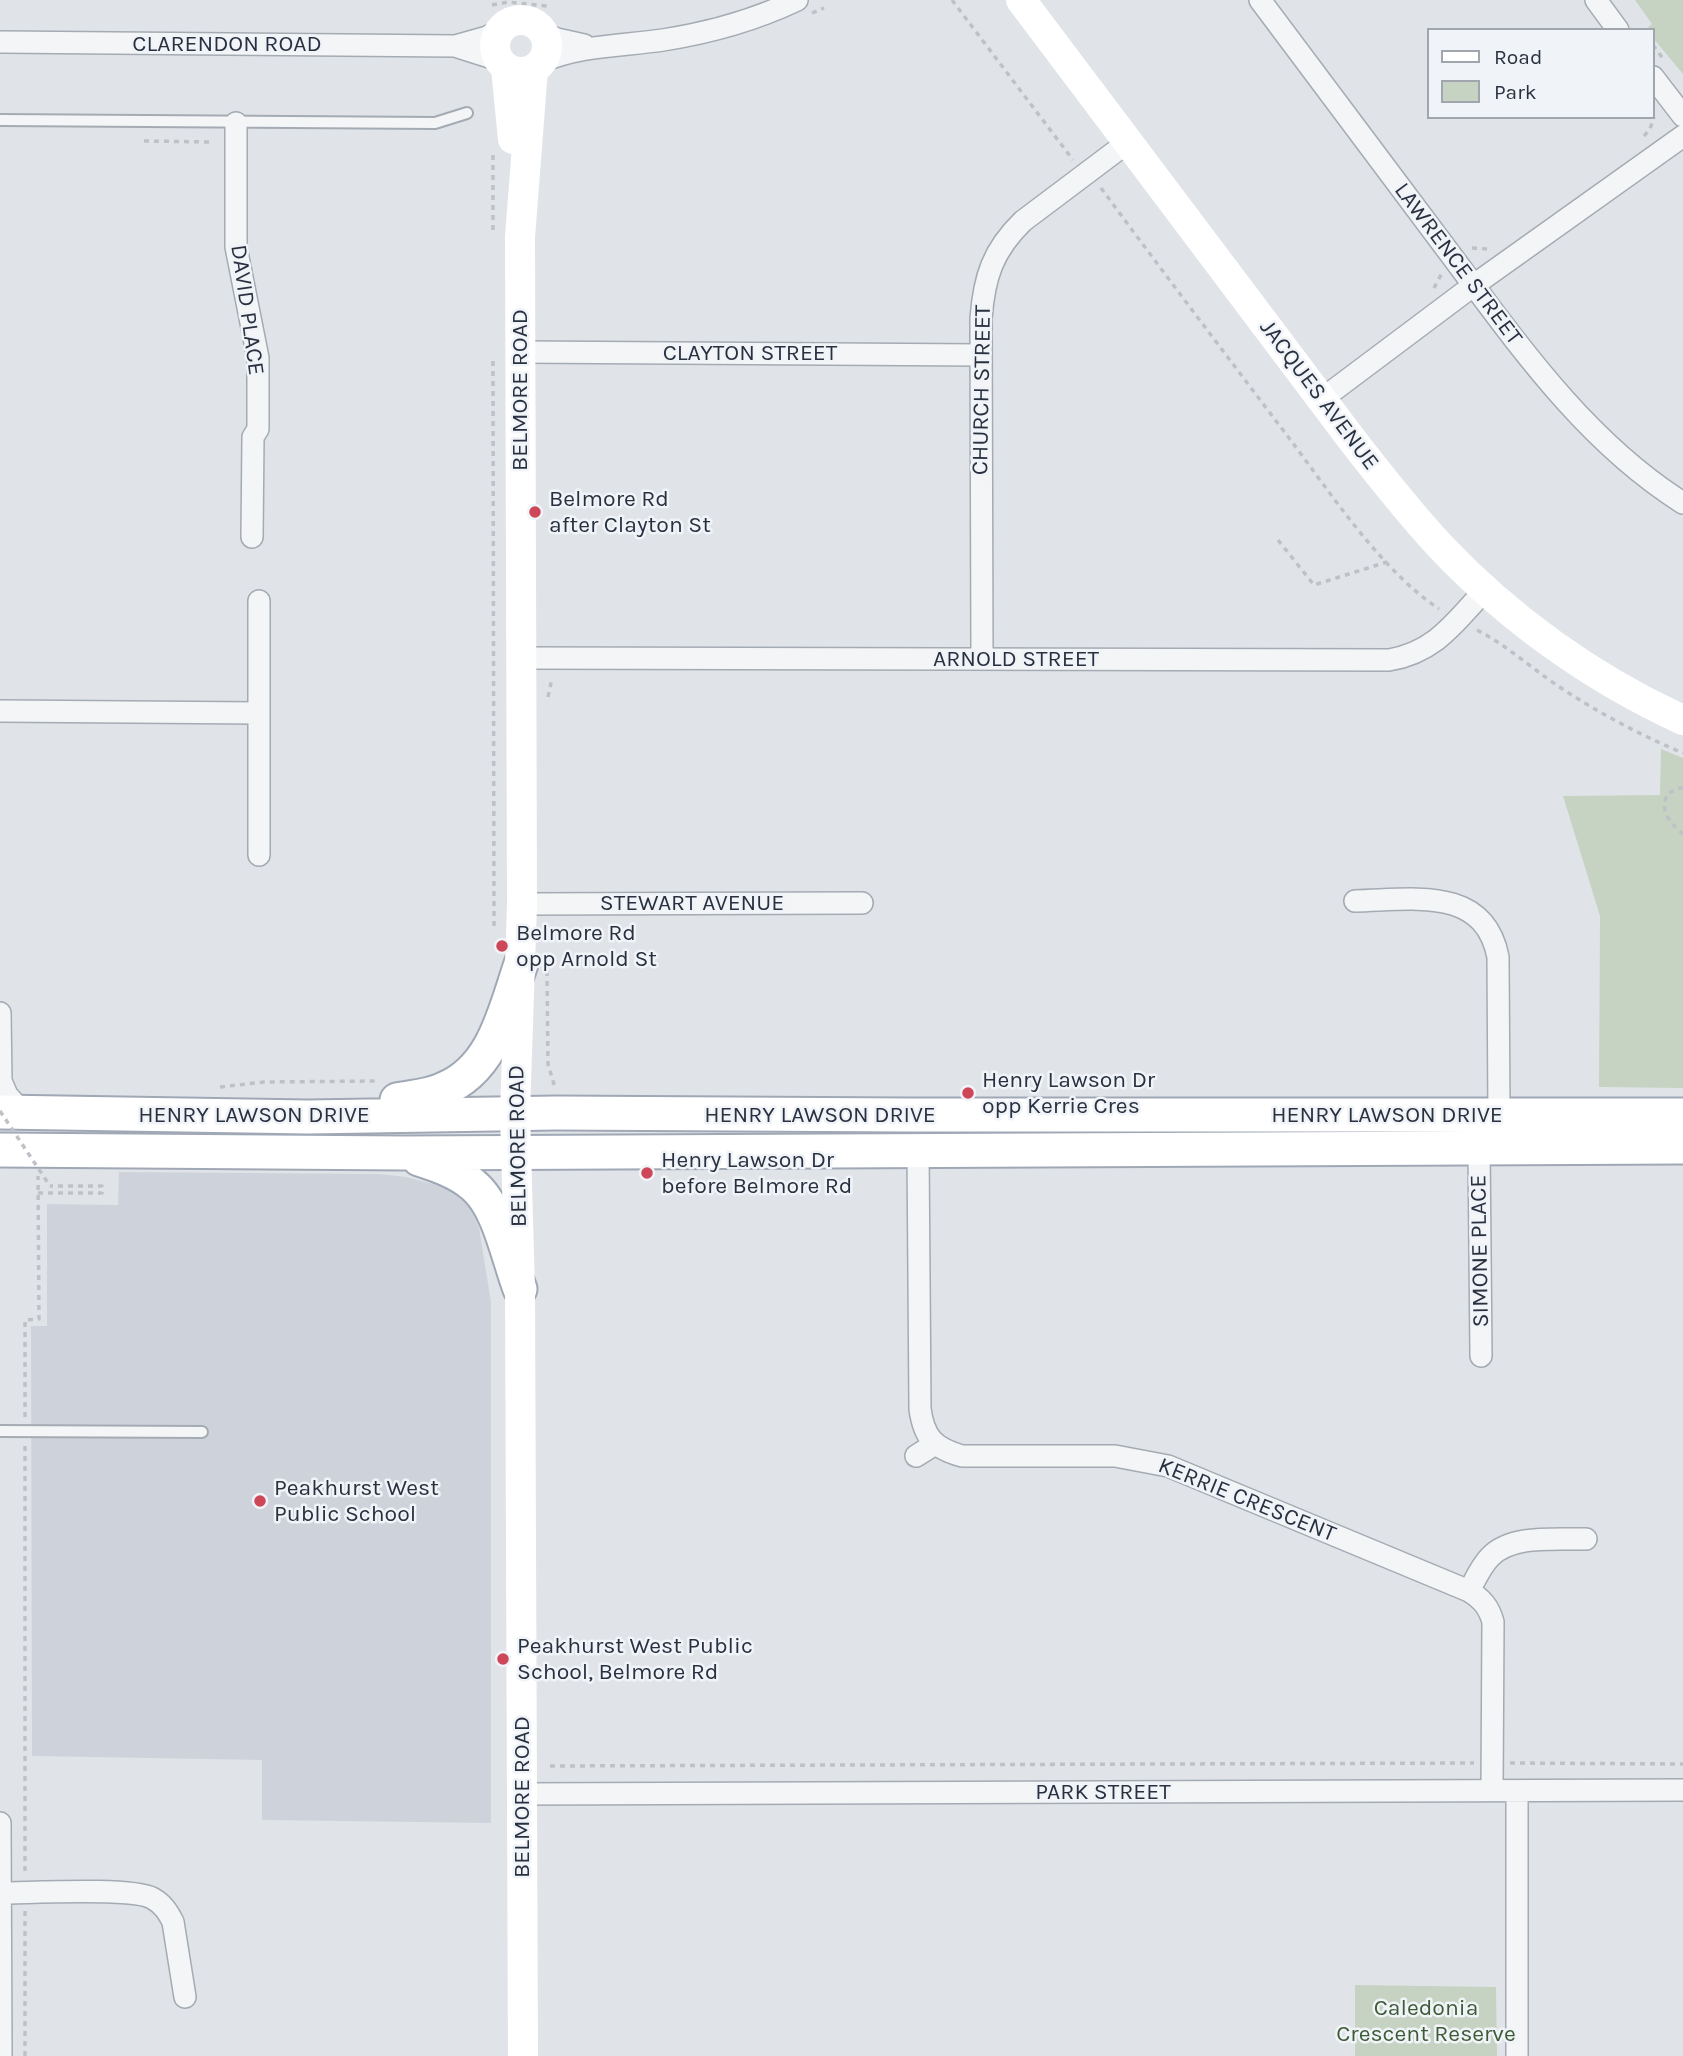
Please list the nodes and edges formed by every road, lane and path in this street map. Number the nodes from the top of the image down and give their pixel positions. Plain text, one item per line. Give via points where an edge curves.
1 (797, 0) edge
2 (952, 0) edge
3 (1021, 0) edge
4 (1260, 0) edge
5 (1595, 0) edge
6 (520, 28) edge
7 (1616, 28) edge
8 (0, 42) edge
9 (1655, 80) edge
10 (467, 113) dead end
11 (1683, 116) edge
12 (0, 120) edge
13 (236, 122) junction
14 (1683, 136) edge
15 (144, 141) dead end
16 (211, 142) dead end
17 (1128, 142) junction
18 (493, 152) dead end
19 (1086, 173) junction
20 (507, 242) junction
21 (1474, 285) junction
22 (507, 353) junction
23 (981, 355) junction
24 (1322, 399) junction
25 (1683, 503) edge
26 (252, 537) dead end
27 (1278, 540) dead end
28 (1387, 562) junction
29 (1485, 590) junction
30 (259, 601) dead end
31 (1458, 620) junction
32 (520, 658) junction
33 (982, 659) junction
34 (0, 712) edge
35 (259, 713) junction
36 (1683, 720) edge
37 (1683, 753) edge
38 (1683, 787) edge
39 (1683, 834) edge
40 (259, 855) dead end
41 (1355, 901) dead end
42 (862, 903) dead end
43 (522, 904) junction
44 (494, 936) dead end
45 (521, 964) junction
46 (0, 1014) edge
47 (381, 1082) dead end
48 (211, 1088) dead end
49 (7, 1112) edge
50 (514, 1113) junction
51 (1499, 1115) junction
52 (1683, 1115) edge
53 (308, 1117) junction
54 (1479, 1147) junction
55 (1683, 1147) edge
56 (918, 1149) junction
57 (0, 1150) edge
58 (517, 1152) junction
59 (404, 1153) junction
60 (38, 1169) dead end
61 (38, 1193) junction
62 (520, 1289) junction
63 (1481, 1356) dead end
64 (0, 1431) edge
65 (25, 1431) junction
66 (202, 1432) dead end
67 (935, 1444) junction
68 (916, 1457) dead end
69 (1586, 1539) dead end
70 (1469, 1591) junction
71 (1492, 1763) junction
72 (1683, 1764) edge
73 (550, 1766) dead end
74 (1492, 1790) junction
75 (1517, 1790) junction
76 (1683, 1790) edge
77 (522, 1794) junction
78 (0, 1823) edge
79 (0, 1893) edge
80 (26, 1893) junction
81 (185, 1997) dead end
82 (1, 2056) edge
83 (25, 2056) edge
84 (523, 2056) edge
85 (1517, 2056) edge

1 - 6 street, CLARENDON ROAD via 740,22 641,43 593,47
2 - 19 path
3 - 17 main road, JACQUES AVENUE
4 - 21 street, LAWRENCE STREET
5 - 7 street
6 - 8 street, CLARENDON ROAD via 455,46
6 - 20 main road, BELMORE ROAD
9 - 11 street
10 - 13 lane via 435,123
12 - 13 lane
13 - 26 street, DAVID PLACE via 236,247 258,373
14 - 21 street
15 - 16 path
17 - 19 street, CHURCH STREET
17 - 24 main road, JACQUES AVENUE
18 - 20 path
19 - 23 street, CHURCH STREET via 1023,221 999,247 982,297
19 - 28 path
20 - 22 main road, BELMORE ROAD
21 - 24 street
21 - 25 street, LAWRENCE STREET via 1579,415
22 - 23 street, CLAYTON STREET
22 - 32 main road, BELMORE ROAD
22 - 44 path
23 - 33 street, CHURCH STREET
24 - 29 main road, JACQUES AVENUE via 1402,503
27 - 28 path via 1314,584
28 - 31 path via 1418,594
29 - 31 street, ARNOLD STREET
29 - 36 main road, JACQUES AVENUE via 1582,664
30 - 35 street
31 - 33 street, ARNOLD STREET via 1420,652 1389,660
31 - 37 path via 1496,640 1579,699
32 - 33 street, ARNOLD STREET
32 - 43 main road, BELMORE ROAD
34 - 35 street
35 - 40 street
38 - 39 path via 1668,793 1664,808 1667,819
41 - 51 street via 1438,900 1467,909 1488,928 1498,965
42 - 43 street, STEWART AVENUE
43 - 45 main road, BELMORE ROAD
45 - 50 main road, BELMORE ROAD
45 - 53 main road via 488,1051 468,1076 442,1091
46 - 49 street via 1,1081
47 - 48 path via 264,1082
49 - 53 main road, HENRY LAWSON DRIVE
49 - 61 path, bridge via 50,1185 102,1186 102,1193
50 - 51 main road, HENRY LAWSON DRIVE
50 - 53 main road, HENRY LAWSON DRIVE
50 - 58 main road, BELMORE ROAD
51 - 52 main road, HENRY LAWSON DRIVE
54 - 55 main road, HENRY LAWSON DRIVE
54 - 56 main road, HENRY LAWSON DRIVE
54 - 63 street, SIMONE PLACE
56 - 58 main road, HENRY LAWSON DRIVE
56 - 67 street via 920,1409 926,1435
57 - 59 main road, HENRY LAWSON DRIVE
58 - 59 main road, HENRY LAWSON DRIVE
58 - 62 main road, BELMORE ROAD
59 - 62 main road via 476,1186 498,1223
60 - 61 path
61 - 65 path via 39,1320 25,1320
62 - 77 main road, BELMORE ROAD
64 - 65 lane
65 - 66 lane
65 - 80 path
67 - 68 street
67 - 70 street, KERRIE CRESCENT via 962,1456 1115,1456 1168,1466
69 - 70 street via 1520,1542 1500,1549 1488,1559
70 - 71 street, KERRIE CRESCENT via 1481,1598 1493,1622
71 - 72 path
71 - 73 path
71 - 74 street, KERRIE CRESCENT
74 - 75 street, PARK STREET
74 - 77 street, PARK STREET
75 - 76 street, PARK STREET
75 - 85 street
77 - 84 main road, BELMORE ROAD
78 - 79 street
79 - 80 street
79 - 82 street
80 - 81 street via 150,1897 168,1912 173,1923
80 - 83 path

